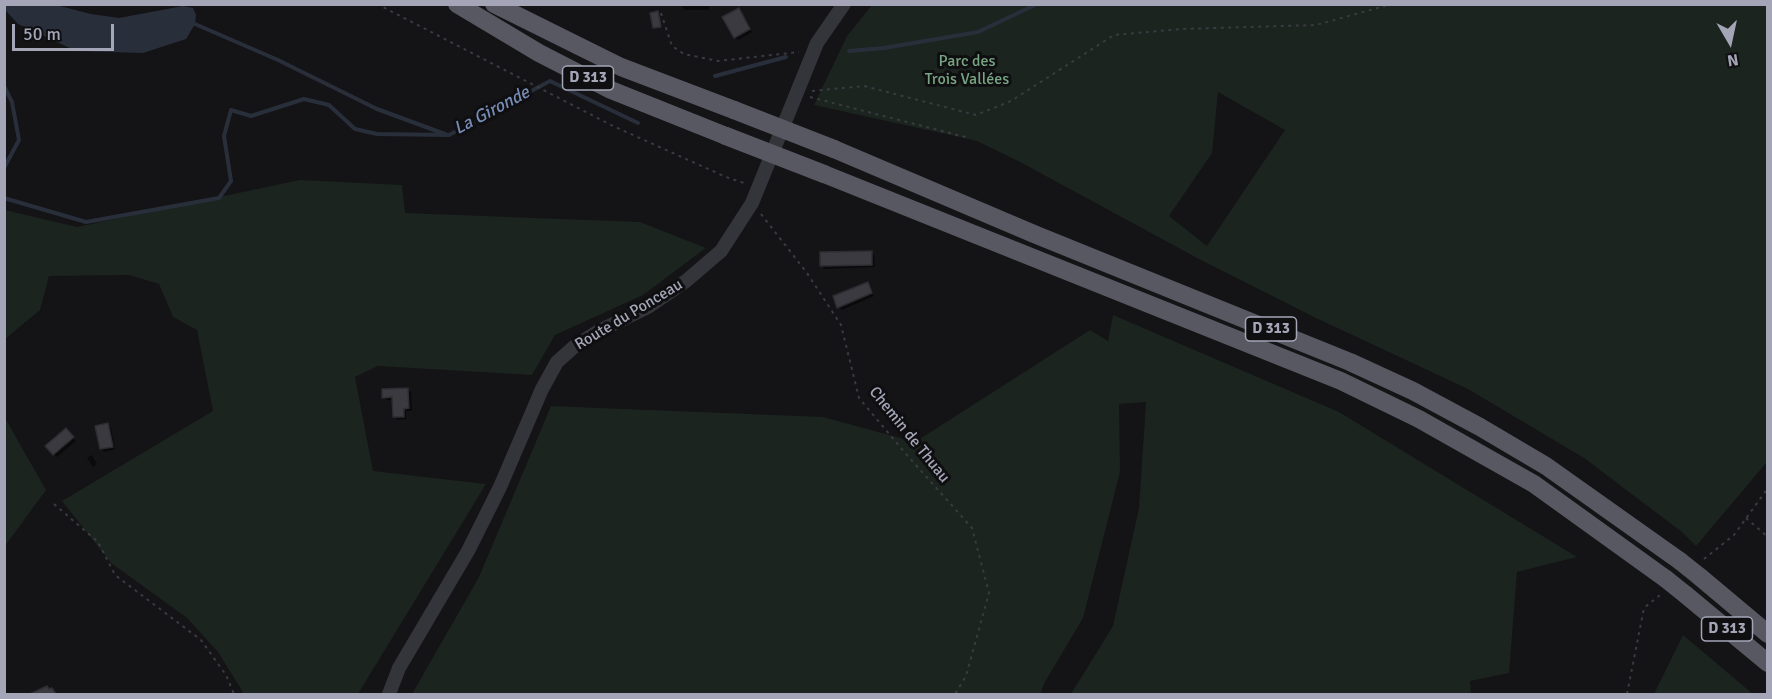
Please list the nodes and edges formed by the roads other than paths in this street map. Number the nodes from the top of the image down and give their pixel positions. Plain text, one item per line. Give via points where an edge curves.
1 (457, 4) edge
2 (494, 4) edge
3 (844, 4) edge
4 (1767, 634) edge
5 (1767, 663) edge
6 (389, 694) edge

1 - 5 highway, D 313, bridge via 611,90 1341,381 1419,418 1534,484 1666,579
2 - 4 highway, D 313, bridge via 621,67 834,149 1413,391 1546,465 1680,561
3 - 6 street, Route du Ponceau via 814,50 752,203 721,251 648,307 599,331 557,362 500,487 399,668

